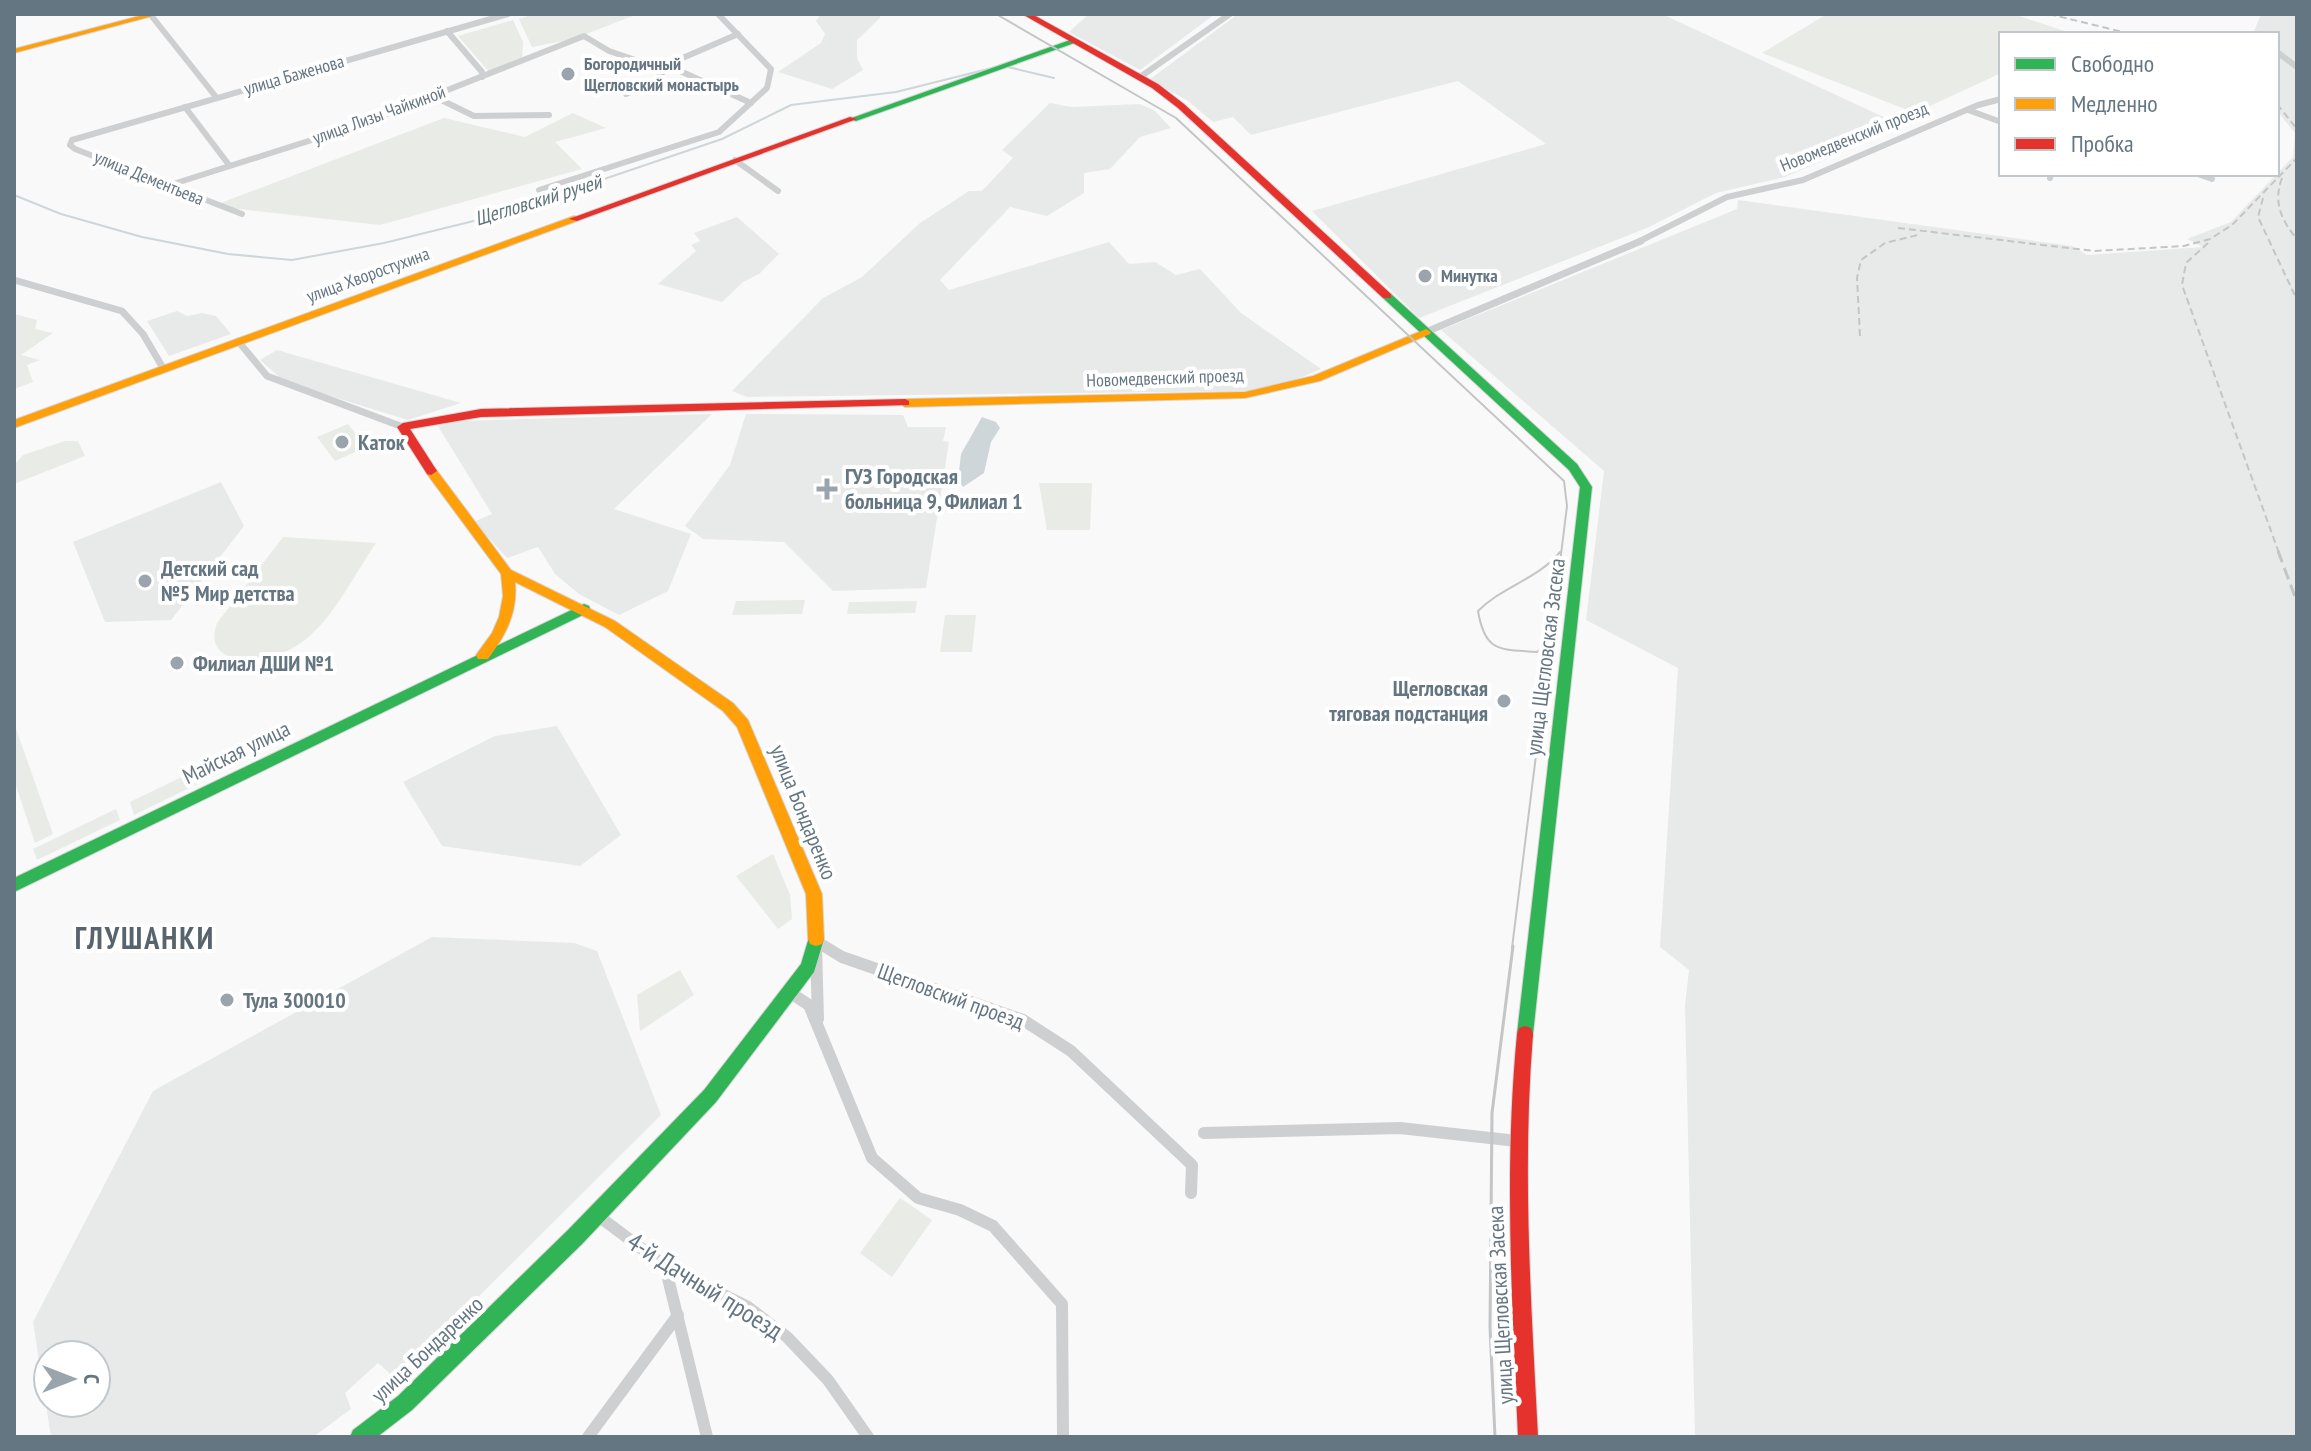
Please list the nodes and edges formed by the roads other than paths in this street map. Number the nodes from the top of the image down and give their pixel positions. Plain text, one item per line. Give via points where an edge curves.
1 (152, 14) edge
2 (508, 14) edge
3 (718, 14) edge
4 (1026, 14) edge
5 (1230, 14) edge
6 (447, 31) junction
7 (738, 34) junction
8 (1076, 41) junction
9 (14, 51) edge
10 (2279, 54) edge
11 (669, 66) junction
12 (2297, 67) edge
13 (482, 77) junction
14 (1140, 77) junction
15 (626, 94) dead end
16 (431, 95) junction
17 (216, 97) junction
18 (1999, 100) edge
19 (751, 103) junction
20 (185, 107) junction
21 (1968, 110) junction
22 (549, 115) dead end
23 (1999, 121) edge
24 (80, 137) joint
25 (735, 160) junction
26 (229, 165) junction
27 (2204, 176) edge
28 (2212, 179) dead end
29 (170, 185) junction
30 (539, 190) dead end
31 (778, 191) dead end
32 (242, 214) dead end
33 (14, 280) edge
34 (1426, 332) junction
35 (238, 341) junction
36 (163, 368) junction
37 (14, 424) edge
38 (403, 427) junction
39 (507, 573) junction
40 (584, 609) junction
41 (479, 660) junction
42 (14, 885) edge
43 (816, 941) junction
44 (789, 992) junction
45 (819, 1026) junction
46 (1204, 1133) dead end
47 (1517, 1141) junction
48 (1191, 1193) dead end
49 (597, 1215) junction
50 (665, 1266) junction
51 (678, 1315) junction
52 (360, 1437) edge
53 (588, 1437) edge
54 (707, 1437) edge
55 (868, 1437) edge
56 (1063, 1437) edge
57 (1528, 1437) edge

1 - 9 street
1 - 17 street
2 - 6 street, улица Баженова
3 - 7 street
4 - 8 street, улица Щегловская Засека
5 - 14 street
6 - 13 street
6 - 17 street, улица Баженова
7 - 11 street
7 - 19 street via 773,73 767,88
8 - 14 street, улица Щегловская Засека
8 - 25 street, улица Хворостухина
10 - 12 street
11 - 13 street, улица Лизы Чайкиной via 609,51 584,36
11 - 15 street via 656,80
11 - 19 street
13 - 16 street, улица Лизы Чайкиной
14 - 34 street, улица Щегловская Засека via 1181,106
16 - 22 street via 464,113 486,117
16 - 26 street, улица Лизы Чайкиной via 362,124
17 - 20 street, улица Баженова
18 - 21 street, Новомедвенский проезд
19 - 30 street via 719,132
20 - 24 street, улица Баженова
20 - 26 street
21 - 23 street
21 - 34 street, Новомедвенский проезд via 1794,183 1727,197 1661,233
24 - 29 street, улица Дементьева via 72,140 75,149
25 - 31 street
25 - 35 street, улица Хворостухина
26 - 29 street, улица Лизы Чайкиной
27 - 28 street
29 - 32 street, улица Дементьева
33 - 36 street via 122,311
34 - 38 street, Новомедвенский проезд via 1316,379 1245,395 481,413
34 - 47 street, улица Щегловская Засека via 1573,467 1586,487 1521,1057
35 - 36 street, улица Хворостухина
35 - 38 street via 267,376
36 - 37 street, улица Хворостухина
38 - 39 street, улица Бондаренко
39 - 40 street, улица Бондаренко
39 - 41 street, Майская улица via 513,590 510,612
40 - 41 street, Майская улица
40 - 43 street, улица Бондаренко via 688,677 743,724 814,894
41 - 42 street, Майская улица
43 - 44 street, улица Бондаренко via 808,967
43 - 45 street
43 - 48 street, Щегловский проезд via 842,957 1023,1020 1071,1051 1192,1165
44 - 45 street via 809,1005
44 - 49 street, улица Бондаренко via 710,1096
45 - 56 street via 872,1158 918,1198 993,1226 1062,1304
46 - 47 street via 1410,1127 1468,1130
47 - 57 street, улица Щегловская Засека
49 - 50 street, 4-й Дачный проезд
49 - 52 street, улица Бондаренко via 405,1403
50 - 51 street
50 - 55 street, 4-й Дачный проезд via 748,1307 787,1337 828,1380
51 - 53 street, 4-й Дачный проезд
51 - 54 street

